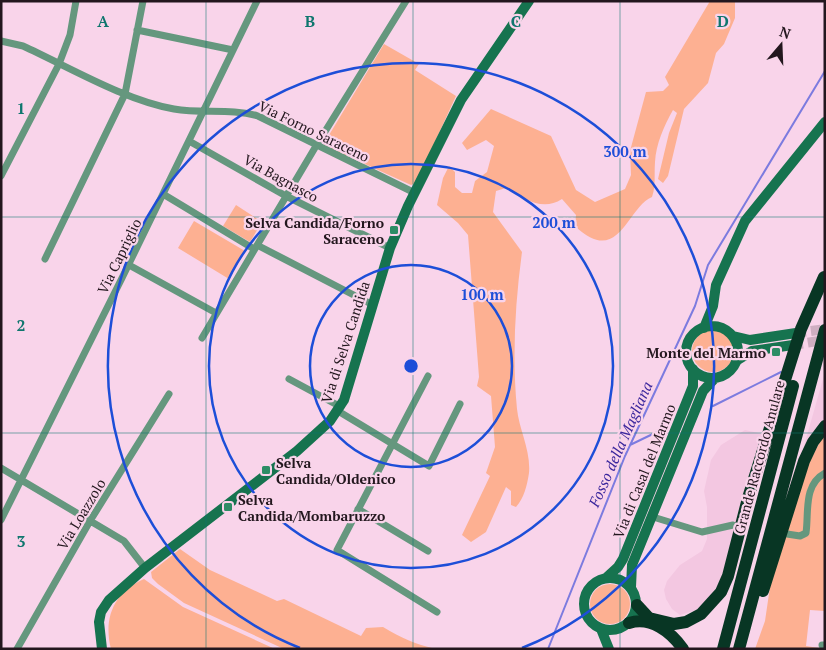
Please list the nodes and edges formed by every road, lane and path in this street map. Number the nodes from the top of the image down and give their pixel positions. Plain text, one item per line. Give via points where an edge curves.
1 (76, 1) edge
2 (143, 1) edge
3 (257, 1) edge
4 (406, 1) edge
5 (529, 1) edge
6 (137, 30) junction
7 (1, 40) edge
8 (233, 50) junction
9 (59, 64) junction
10 (125, 94) junction
11 (204, 110) junction
12 (825, 122) edge
13 (189, 140) junction
14 (316, 146) junction
15 (1, 176) edge
16 (415, 193) junction
17 (163, 194) junction
18 (286, 196) junction
19 (256, 247) junction
20 (390, 248) junction
21 (45, 259) dead end
22 (129, 265) junction
23 (824, 275) edge
24 (372, 305) junction
25 (713, 306) junction
26 (216, 314) junction
27 (704, 328) junction
28 (722, 328) junction
29 (825, 330) edge
30 (796, 333) tunnel mouth
31 (733, 336) junction
32 (202, 338) dead end
33 (793, 345) tunnel mouth
34 (736, 361) junction
35 (693, 369) junction
36 (428, 376) dead end
37 (715, 378) junction
38 (289, 379) dead end
39 (168, 394) dead end
40 (460, 404) dead end
41 (340, 409) junction
42 (825, 426) edge
43 (392, 444) junction
44 (1, 468) edge
45 (825, 473) edge
46 (21, 480) junction
47 (358, 508) junction
48 (653, 517) junction
49 (1, 520) edge
50 (90, 521) junction
51 (738, 523) junction
52 (778, 535) junction
53 (428, 551) dead end
54 (145, 568) junction
55 (606, 578) junction
56 (631, 587) junction
57 (637, 605) junction
58 (437, 612) dead end
59 (629, 623) junction
60 (601, 629) junction
61 (617, 630) junction
62 (17, 649) edge
63 (102, 649) edge
64 (611, 649) edge
65 (683, 649) edge
66 (723, 649) edge
67 (739, 649) edge
68 (743, 649) edge

1 - 9 street via 70,35
2 - 6 street
3 - 8 street, Via Capriglio
4 - 14 street
5 - 16 main road, Via di Selva Candida via 462,100
6 - 8 street
6 - 10 street
7 - 9 street, Via Forno Saraceno via 14,42
8 - 11 street, Via Capriglio
9 - 10 street, Via Forno Saraceno
9 - 15 street
10 - 11 street, Via Forno Saraceno via 175,109
10 - 21 street
11 - 13 street, Via Capriglio
11 - 14 street, Via Forno Saraceno via 238,111 258,116
12 - 25 main road via 749,215 716,285
13 - 17 street, Via Capriglio
13 - 18 street, Via Bagnasco
14 - 16 street, Via Forno Saraceno
14 - 18 street
16 - 20 main road, Via di Selva Candida
17 - 19 street
17 - 22 street, Via Capriglio
18 - 19 street
18 - 20 street, Via Bagnasco
19 - 24 street
19 - 26 street
20 - 24 main road, Via di Selva Candida
22 - 26 street
22 - 46 street, Via Capriglio
23 - 51 highway via 801,329
23 - 66 highway, Grande Raccordo Anulare
24 - 41 main road, Via di Selva Candida
25 - 27 main road
25 - 28 main road
26 - 32 street
27 - 28 main road
27 - 35 main road via 692,335 686,348
28 - 31 main road
29 - 52 highway via 808,390
30 - 31 main road via 750,340
31 - 34 main road via 738,348
33 - 34 main road via 752,351
34 - 37 main road via 728,372
35 - 37 main road via 703,376
35 - 55 main road, Via di Casal del Marmo via 693,386 623,559
36 - 43 street
37 - 48 main road, Via di Casal del Marmo via 703,391
38 - 41 street
39 - 50 street, Via Loazzolo
40 - 43 street via 429,466
41 - 43 street
41 - 54 main road, Via di Selva Candida via 297,451
42 - 52 highway via 807,453
43 - 47 street
44 - 46 street
45 - 52 street via 816,479 811,489 806,533 800,536
46 - 49 street, Via Capriglio
46 - 50 street
47 - 53 street
47 - 58 street via 337,550
48 - 51 street via 702,532
48 - 56 main road, Via di Casal del Marmo via 631,570
50 - 54 street via 124,541
50 - 62 street, Via Loazzolo
51 - 57 highway via 738,538 721,592 701,614 686,622 670,624 649,618
52 - 67 highway
52 - 68 highway
54 - 63 main road, Via di Selva Candida via 104,605 99,622
55 - 56 main road via 620,580
55 - 60 main road via 591,586 584,601 588,618
56 - 57 main road
57 - 59 main road
59 - 61 main road
59 - 65 highway via 654,624
60 - 61 main road
60 - 64 main road
61 - 64 main road

